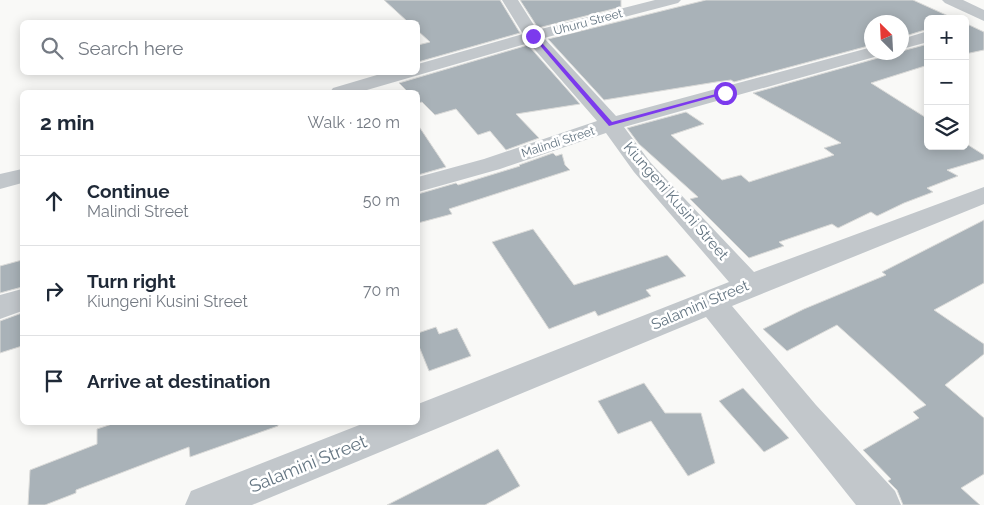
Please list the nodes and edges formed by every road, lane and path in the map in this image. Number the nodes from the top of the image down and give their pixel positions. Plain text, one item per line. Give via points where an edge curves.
1 (510, 0) edge
2 (673, 0) edge
3 (950, 0) edge
4 (646, 3) edge
5 (984, 17) edge
6 (969, 22) edge
7 (533, 36) junction
8 (924, 37) edge
9 (909, 42) edge
10 (864, 54) edge
11 (420, 69) edge
12 (400, 75) edge
13 (347, 90) edge
14 (611, 124) junction
15 (20, 177) edge
16 (0, 182) edge
17 (420, 184) edge
18 (984, 195) edge
19 (749, 285) junction
20 (20, 301) edge
21 (711, 302) junction
22 (0, 307) edge
23 (420, 419) edge
24 (403, 425) edge
25 (205, 505) edge
26 (881, 505) edge

1 - 7 street, Kiungeni Kusini Street
2 - 4 street, Uhuru Street
3 - 5 street
4 - 7 street, Uhuru Street
5 - 6 street
7 - 11 street, Uhuru Street
7 - 14 street, Kiungeni Kusini Street
8 - 9 street
10 - 14 street, Malindi Street
12 - 13 street
14 - 17 street, Malindi Street
14 - 19 street, Kiungeni Kusini Street via 642,167
15 - 16 street
18 - 19 street, Salamini Street
19 - 21 street, Salamini Street
20 - 22 street
21 - 23 street, Salamini Street
21 - 26 street
24 - 25 street, Salamini Street

